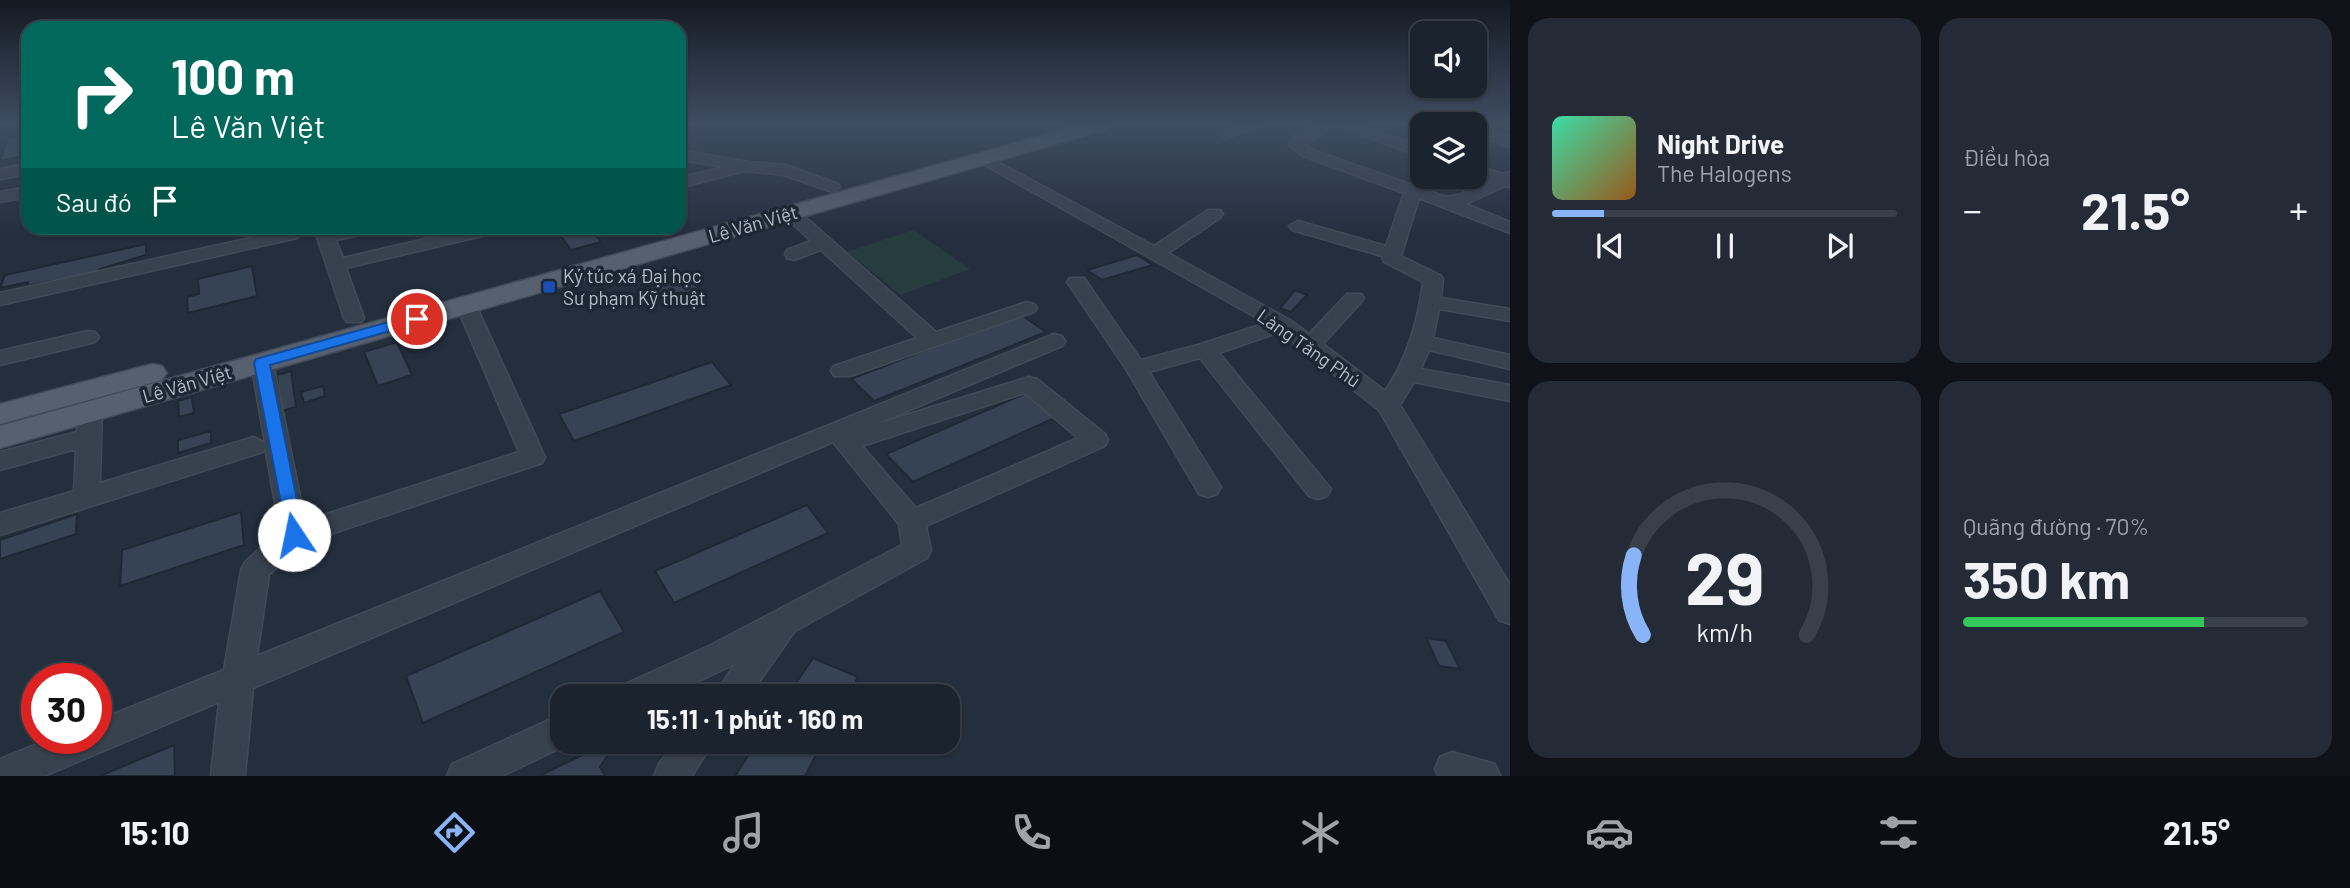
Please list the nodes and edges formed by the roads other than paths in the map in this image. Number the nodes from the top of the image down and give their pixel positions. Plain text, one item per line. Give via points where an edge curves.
1 (715, 161) edge
2 (944, 161) edge
3 (952, 161) edge
4 (988, 161) edge
5 (1330, 161) edge
6 (748, 167) junction
7 (21, 170) edge
8 (1487, 173) edge
9 (0, 174) edge
10 (1508, 179) edge
11 (686, 181) edge
12 (832, 187) junction
13 (1413, 192) junction
14 (21, 193) edge
15 (0, 197) edge
16 (1446, 202) junction
17 (790, 213) junction
18 (1214, 214) dead end
19 (1297, 226) dead end
20 (1510, 228) edge
21 (686, 230) edge
22 (287, 235) edge
23 (326, 235) edge
24 (463, 235) edge
25 (668, 235) edge
26 (823, 243) junction
27 (1391, 253) junction
28 (794, 254) dead end
29 (1154, 254) junction
30 (336, 265) junction
31 (1077, 282) dead end
32 (1354, 298) dead end
33 (0, 299) edge
34 (1431, 302) junction
35 (466, 305) junction
36 (1027, 308) dead end
37 (1510, 315) edge
38 (1283, 324) junction
39 (356, 326) junction
40 (88, 337) dead end
41 (932, 340) junction
42 (1054, 341) dead end
43 (1421, 342) junction
44 (1311, 345) junction
45 (1205, 350) junction
46 (0, 358) edge
47 (1510, 362) edge
48 (262, 363) junction
49 (1136, 368) junction
50 (842, 371) dead end
51 (1409, 374) junction
52 (1510, 393) edge
53 (1388, 405) junction
54 (0, 414) edge
55 (89, 424) junction
56 (254, 446) dead end
57 (1, 460) edge
58 (1208, 487) dead end
59 (1318, 489) dead end
60 (87, 497) junction
61 (912, 521) junction
62 (0, 524) edge
63 (294, 535) junction
64 (1510, 611) edge
65 (786, 620) junction
66 (237, 681) junction
67 (660, 684) edge
68 (739, 684) edge
69 (112, 732) edge
70 (550, 736) edge
71 (56, 754) edge
72 (687, 754) edge
73 (2, 776) edge
74 (228, 776) edge
75 (464, 776) edge
76 (671, 776) edge

1 - 6 street
2 - 12 main road, Lê Văn Việt
3 - 17 main road, Lê Văn Việt
4 - 29 street, Làng Tăng Phú
5 - 13 street
6 - 11 street
6 - 12 street via 801,174
7 - 9 street
8 - 10 street
10 - 16 street via 1462,200
12 - 21 main road, Lê Văn Việt
13 - 16 street
13 - 27 street
14 - 15 street
16 - 20 street
17 - 26 street
17 - 35 main road, Lê Văn Việt
18 - 29 street
19 - 27 street
22 - 33 street
23 - 30 street
24 - 30 street
25 - 39 main road, Lê Văn Việt
26 - 28 street
26 - 41 street
27 - 34 street via 1391,258 1433,279
29 - 38 street, Làng Tăng Phú
30 - 39 street
31 - 49 street
32 - 44 street
34 - 37 street
34 - 43 street
35 - 39 main road, Lê Văn Việt
35 - 63 street via 533,457
36 - 41 street
38 - 44 street, Làng Tăng Phú
38 - 45 street
39 - 48 main road, Lê Văn Việt
39 - 54 main road, Lê Văn Việt
40 - 46 street
41 - 50 street
42 - 66 street
43 - 47 street
43 - 51 street
44 - 53 street, Làng Tăng Phú
45 - 49 street
45 - 59 street
48 - 55 main road, Lê Văn Việt
48 - 63 street
49 - 58 street
51 - 52 street
51 - 53 street
53 - 64 street, Làng Tăng Phú
55 - 57 main road, Lê Văn Việt
55 - 60 street
56 - 60 street
60 - 62 street
61 - 61 street via 845,443 1029,384 1096,440
61 - 65 street via 917,550
63 - 66 street via 255,570
65 - 67 street
65 - 68 street
66 - 69 street
66 - 74 street
70 - 75 street
71 - 73 street
72 - 76 street

